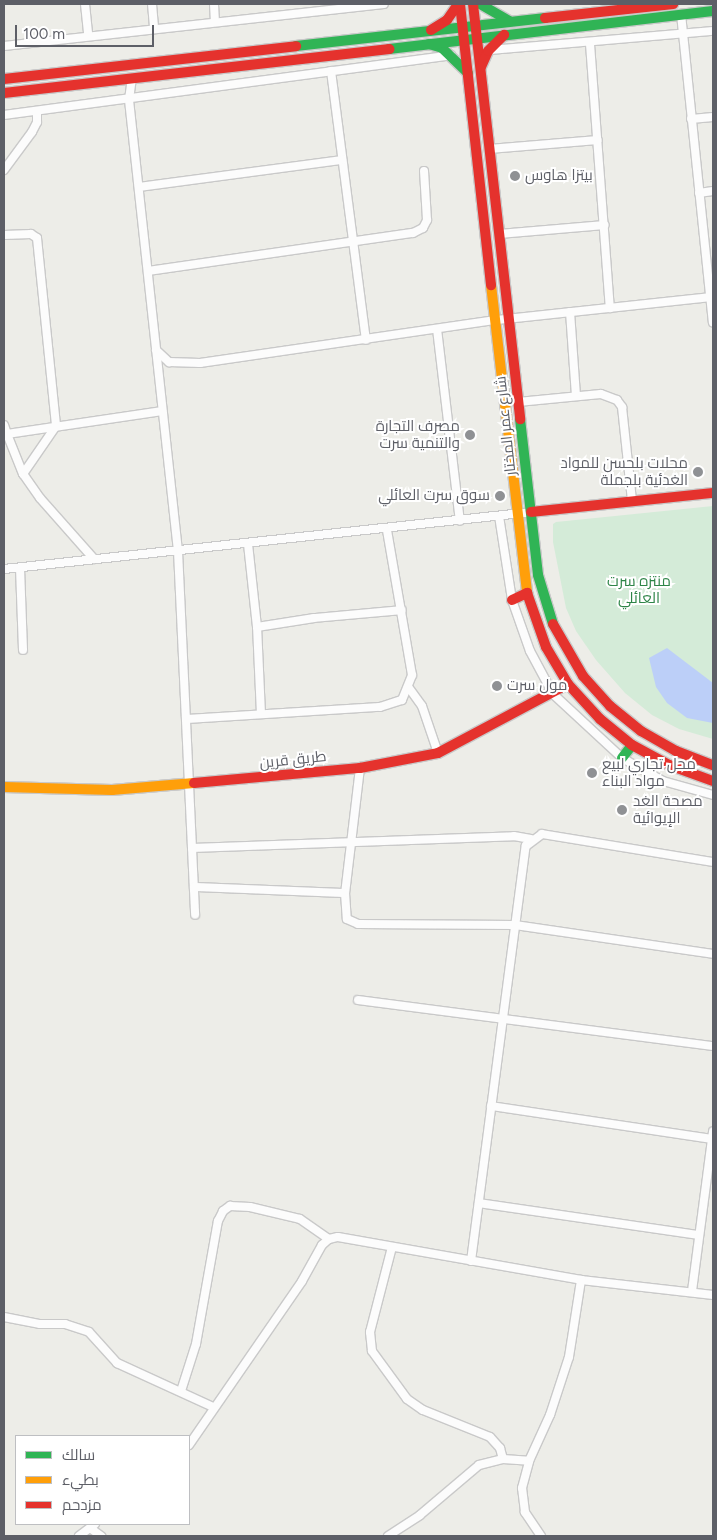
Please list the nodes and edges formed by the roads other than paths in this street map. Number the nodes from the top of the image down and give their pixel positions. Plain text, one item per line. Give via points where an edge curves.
1 (84, 4) edge
2 (152, 4) edge
3 (214, 4) edge
4 (384, 4) edge
5 (459, 4) edge
6 (473, 4) edge
7 (480, 4) edge
8 (667, 4) edge
9 (334, 7) edge
10 (713, 11) edge
11 (681, 14) junction
12 (215, 21) junction
13 (510, 21) junction
14 (475, 24) junction
15 (462, 26) junction
16 (154, 27) junction
17 (431, 30) junction
18 (713, 31) edge
19 (684, 34) junction
20 (88, 35) junction
21 (504, 35) junction
22 (477, 38) junction
23 (463, 39) junction
24 (428, 44) junction
25 (590, 44) junction
26 (4, 46) edge
27 (488, 51) junction
28 (451, 55) junction
29 (331, 71) junction
30 (481, 71) junction
31 (468, 74) junction
32 (132, 78) junction
33 (4, 79) edge
34 (4, 93) edge
35 (129, 100) junction
36 (37, 111) junction
37 (4, 115) edge
38 (713, 117) edge
39 (691, 120) junction
40 (598, 140) junction
41 (490, 148) junction
42 (342, 160) junction
43 (4, 170) edge
44 (424, 171) dead end
45 (139, 187) junction
46 (713, 191) edge
47 (699, 193) junction
48 (605, 225) junction
49 (499, 234) junction
50 (4, 235) edge
51 (354, 243) junction
52 (148, 271) junction
53 (710, 297) junction
54 (610, 308) junction
55 (570, 312) junction
56 (509, 319) junction
57 (496, 320) junction
58 (713, 322) edge
59 (437, 330) junction
60 (366, 340) junction
61 (154, 343) junction
62 (517, 388) junction
63 (503, 390) junction
64 (576, 395) junction
65 (518, 402) junction
66 (162, 411) junction
67 (4, 425) edge
68 (56, 426) junction
69 (5, 434) edge
70 (24, 474) junction
71 (713, 493) edge
72 (632, 500) junction
73 (531, 512) junction
74 (516, 514) junction
75 (499, 516) junction
76 (460, 521) junction
77 (388, 530) junction
78 (248, 544) junction
79 (178, 552) junction
80 (94, 559) junction
81 (20, 568) junction
82 (4, 569) edge
83 (527, 593) junction
84 (512, 600) junction
85 (402, 610) junction
86 (257, 628) junction
87 (23, 650) dead end
88 (568, 684) junction
89 (409, 688) junction
90 (552, 694) junction
91 (261, 714) junction
92 (187, 719) junction
93 (632, 745) junction
94 (438, 753) junction
95 (622, 758) junction
96 (713, 765) edge
97 (360, 768) junction
98 (713, 781) edge
99 (190, 786) junction
100 (4, 787) edge
101 (713, 795) edge
102 (531, 839) junction
103 (351, 842) junction
104 (192, 848) junction
105 (713, 862) edge
106 (194, 887) junction
107 (345, 893) junction
108 (195, 915) dead end
109 (516, 925) junction
110 (713, 954) edge
111 (358, 1000) dead end
112 (501, 1017) junction
113 (713, 1046) edge
114 (490, 1106) junction
115 (713, 1135) edge
116 (710, 1185) edge
117 (479, 1203) junction
118 (699, 1235) junction
119 (330, 1239) junction
120 (392, 1247) junction
121 (471, 1261) junction
122 (581, 1280) junction
123 (692, 1291) junction
124 (713, 1294) edge
125 (4, 1317) edge
126 (181, 1391) junction
127 (213, 1407) junction
128 (190, 1443) edge
129 (503, 1459) junction
130 (529, 1461) junction
131 (92, 1526) edge
132 (79, 1536) edge
133 (101, 1536) edge
134 (388, 1536) edge
135 (541, 1536) edge

1 - 20 street
2 - 16 street
3 - 12 street
4 - 9 street
5 - 15 main road
5 - 17 main road via 447,20
6 - 14 main road, شارع عمر المختار
7 - 13 main road
8 - 13 main road
9 - 12 street
10 - 11 main road
11 - 19 street
11 - 21 main road
12 - 16 street
13 - 14 main road
14 - 15 main road
14 - 22 main road, شارع عمر المختار
15 - 17 main road
15 - 23 main road
16 - 20 street
17 - 33 main road
18 - 19 street
19 - 25 street
19 - 39 street
20 - 26 street
21 - 22 main road
21 - 27 main road
22 - 23 main road
22 - 30 main road, شارع عمر المختار
23 - 24 main road
23 - 31 main road
24 - 28 main road
24 - 32 main road
25 - 27 street
25 - 40 street
27 - 30 main road
28 - 29 street
28 - 31 main road
29 - 35 street
29 - 42 street
30 - 41 main road, شارع عمر المختار
31 - 57 main road
32 - 34 main road
32 - 35 street
35 - 36 street
35 - 45 street
36 - 37 street
36 - 43 street via 38,122
38 - 39 street
39 - 47 street
40 - 41 street
40 - 48 street
41 - 49 main road, شارع عمر المختار
42 - 45 street
42 - 51 street
44 - 51 street via 427,220 423,228
45 - 52 street
46 - 47 street
47 - 53 street
48 - 49 street
48 - 54 street
49 - 56 main road, شارع عمر المختار
50 - 68 street via 31,234 37,238
51 - 52 street
51 - 60 street
52 - 61 street
53 - 54 street
53 - 58 street
54 - 55 street
55 - 56 street
55 - 64 street
56 - 57 street
56 - 62 main road, شارع عمر المختار
57 - 59 street
57 - 63 main road
59 - 60 street
59 - 76 street
60 - 61 street via 178,364 162,357
61 - 66 street
62 - 63 main road
62 - 65 main road, شارع عمر المختار
63 - 74 main road
64 - 65 street
64 - 72 street via 610,395 622,407
65 - 73 main road, شارع عمر المختار
66 - 68 street
66 - 79 street
67 - 69 street
68 - 69 street
68 - 70 street
69 - 70 street
70 - 80 street via 40,498
71 - 72 main road
72 - 73 main road
73 - 74 street
73 - 96 main road, شارع عمر المختار via 538,575 546,609 583,676 610,706 641,731 676,751
74 - 75 street
74 - 83 main road
75 - 76 street
75 - 84 street
76 - 77 street
77 - 78 street
77 - 85 street
78 - 79 street
78 - 86 street
79 - 80 street
79 - 92 street
80 - 81 street
81 - 82 street
81 - 87 street
83 - 84 main road
83 - 88 main road via 546,647
84 - 90 street via 530,651
85 - 86 street via 314,618
85 - 89 street via 411,662
86 - 91 street
88 - 90 main road, طريق قرين
88 - 93 main road via 600,719
89 - 91 street via 402,700 393,705
89 - 94 street via 422,706
90 - 94 main road, طريق قرين
90 - 95 street
91 - 92 street
92 - 99 street
93 - 95 main road
93 - 98 main road via 669,765
94 - 97 main road, طريق قرين
95 - 101 street via 663,781
97 - 99 main road, طريق قرين
97 - 103 street
99 - 100 main road, طريق قرين via 112,790
99 - 104 street
102 - 103 street via 514,836
102 - 105 street via 542,834
102 - 109 street via 526,846
103 - 104 street
103 - 107 street
104 - 106 street
106 - 107 street
106 - 108 street
107 - 109 street via 347,919 358,924
109 - 110 street
109 - 112 street
111 - 112 street
112 - 113 street
112 - 114 street
114 - 115 street
114 - 117 street
115 - 116 street
116 - 118 street
117 - 118 street
117 - 121 street
118 - 123 street
119 - 120 street
119 - 126 street via 300,1219 250,1207 230,1206 223,1211 218,1222 196,1344
119 - 127 street via 322,1245 302,1281
120 - 121 street
120 - 129 street via 370,1332 372,1351 397,1390 407,1399 423,1410 490,1436 500,1448
121 - 122 street
122 - 123 street
122 - 130 street via 569,1357 550,1415
123 - 124 street
125 - 126 street via 40,1324 65,1324 89,1332 117,1362
126 - 127 street
127 - 128 street
129 - 130 street
129 - 134 street via 479,1465 420,1516
130 - 135 street via 522,1500 525,1512
131 - 132 street
131 - 133 street

